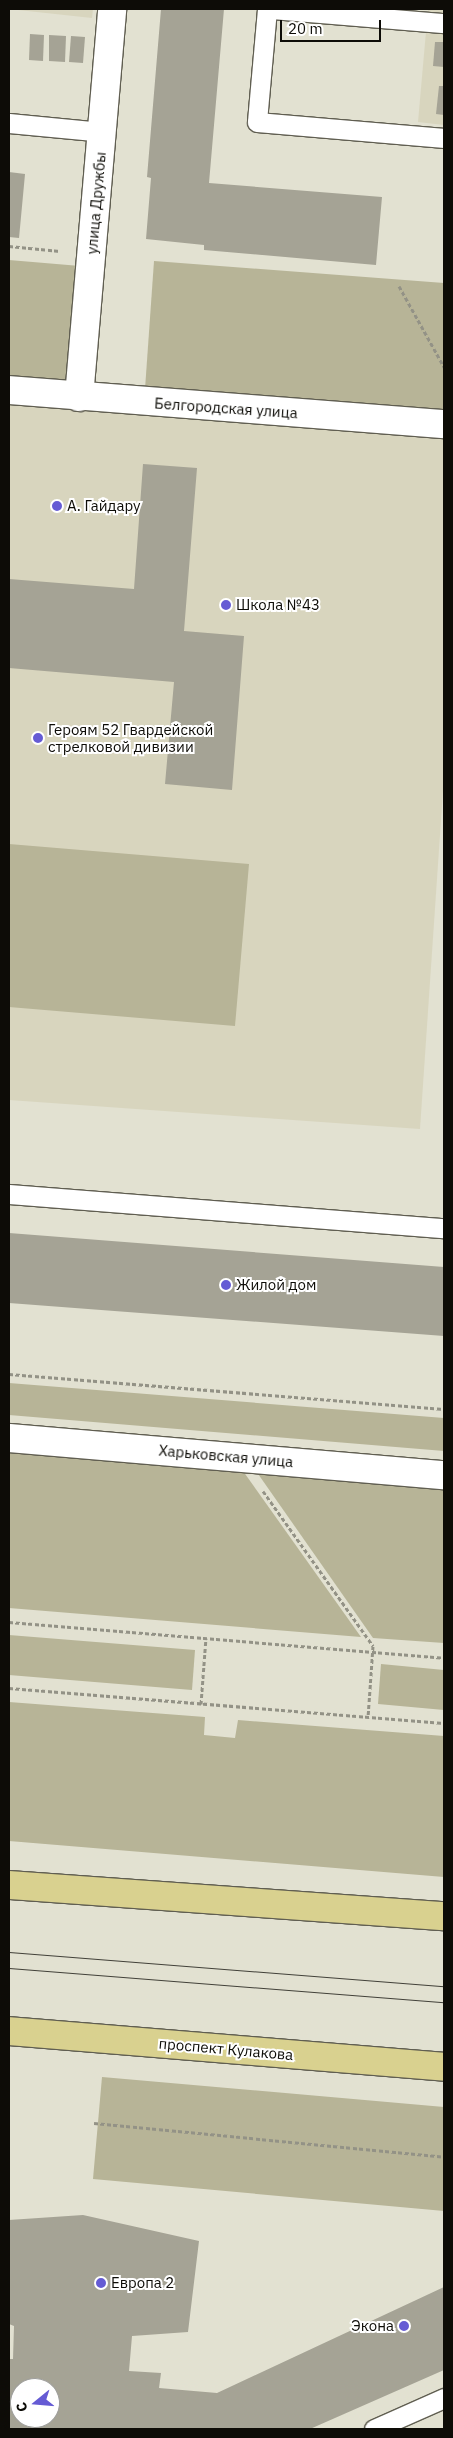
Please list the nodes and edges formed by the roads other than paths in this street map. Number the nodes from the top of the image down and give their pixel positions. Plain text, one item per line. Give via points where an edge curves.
1 (112, 9) edge
2 (267, 9) edge
3 (272, 9) edge
4 (444, 23) edge
5 (9, 123) edge
6 (102, 132) junction
7 (444, 138) edge
8 (9, 390) edge
9 (80, 397) junction
10 (444, 424) edge
11 (9, 1194) edge
12 (444, 1228) edge
13 (9, 1438) edge
14 (444, 1475) edge
15 (9, 1885) edge
16 (444, 1916) edge
17 (9, 2031) edge
18 (444, 2067) edge
19 (444, 2398) edge
20 (374, 2429) edge

1 - 6 street, улица Дружбы
2 - 7 lane via 258,122
3 - 4 lane
5 - 6 lane
6 - 9 street, улица Дружбы
8 - 9 street, Белгородская улица
9 - 10 street, Белгородская улица
11 - 12 lane
13 - 14 street, Харьковская улица
15 - 16 main road
17 - 18 main road, проспект Кулакова
19 - 20 lane

